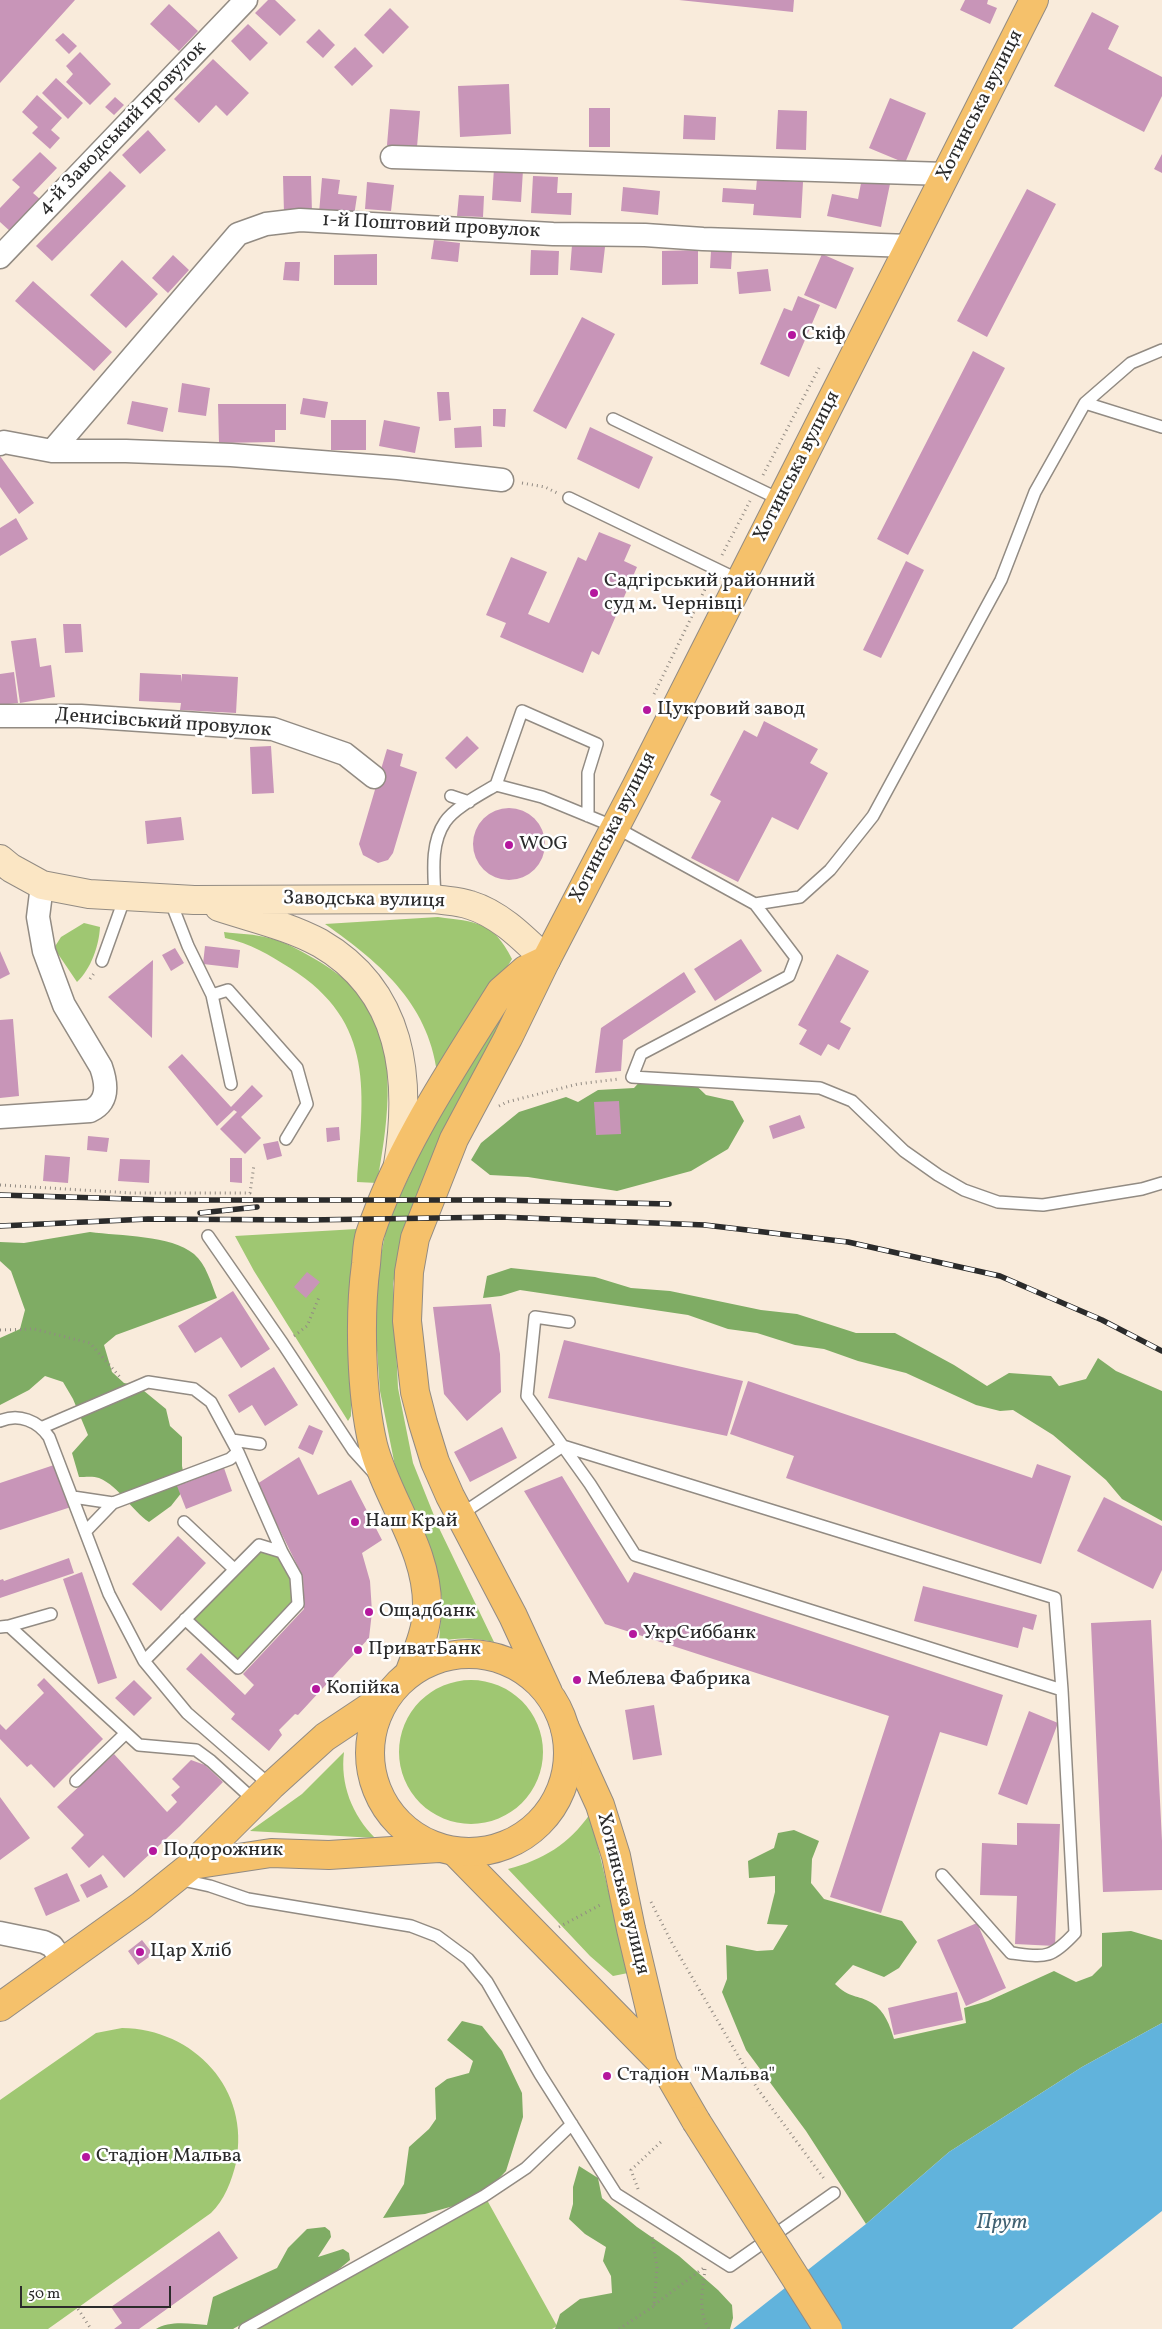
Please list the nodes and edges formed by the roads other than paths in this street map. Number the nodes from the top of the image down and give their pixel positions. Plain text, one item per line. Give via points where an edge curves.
1 (246, 0) edge
2 (1034, 0) edge
3 (392, 157) dead end
4 (946, 174) junction
5 (910, 246) junction
6 (0, 257) edge
7 (1162, 350) edge
8 (1085, 403) junction
9 (613, 419) dead end
10 (1162, 427) edge
11 (0, 444) edge
12 (52, 450) junction
13 (502, 480) road end
14 (569, 498) road end
15 (782, 500) junction
16 (741, 580) junction
17 (0, 716) edge
18 (374, 777) dead end
19 (496, 785) junction
20 (451, 796) dead end
21 (469, 802) junction
22 (588, 816) junction
23 (616, 827) junction
24 (0, 859) edge
25 (42, 885) junction
26 (125, 897) junction
27 (182, 899) junction
28 (435, 899) junction
29 (755, 904) junction
30 (546, 960) junction
31 (102, 961) dead end
32 (212, 994) junction
33 (231, 1084) dead end
34 (0, 1117) edge
35 (286, 1139) dead end
36 (397, 1168) junction
37 (1162, 1183) edge
38 (208, 1236) dead end
39 (569, 1322) dead end
40 (0, 1421) edge
41 (43, 1428) junction
42 (232, 1440) junction
43 (260, 1444) dead end
44 (563, 1446) junction
45 (238, 1452) junction
46 (390, 1490) junction
47 (73, 1497) junction
48 (113, 1503) junction
49 (460, 1515) junction
50 (184, 1522) dead end
51 (86, 1530) junction
52 (282, 1552) junction
53 (234, 1569) junction
54 (51, 1614) dead end
55 (185, 1619) junction
56 (5, 1626) edge
57 (144, 1661) junction
58 (409, 1674) junction
59 (1062, 1690) junction
60 (548, 1692) junction
61 (390, 1694) junction
62 (565, 1728) junction
63 (126, 1733) junction
64 (76, 1781) dead end
65 (264, 1794) junction
66 (447, 1850) junction
67 (183, 1872) junction
68 (942, 1875) dead end
69 (0, 1933) edge
70 (63, 1961) junction
71 (0, 2006) edge
72 (663, 2064) junction
73 (572, 2124) junction
74 (834, 2193) road end
75 (244, 2329) edge
76 (828, 2329) edge

1 - 6 street, 4-й Заводський провулок
2 - 4 main road, Хотинська вулиця
3 - 4 street
4 - 5 main road, Хотинська вулиця
5 - 12 street, 1-й Поштовий провулок via 553,234 300,220 266,224 238,234
5 - 15 main road, Хотинська вулиця
7 - 8 lane via 1131,363
8 - 10 lane
8 - 29 lane via 1035,492 1001,580 874,816 830,870 800,897
9 - 15 lane
11 - 12 street
12 - 13 street via 231,456 398,468
14 - 16 lane
15 - 16 main road, Хотинська вулиця
16 - 23 main road, Хотинська вулиця
17 - 18 street, Денисівський провулок via 81,716 273,729 346,754
19 - 21 lane
19 - 22 lane via 542,797
19 - 22 lane via 522,712 597,744 588,773
20 - 21 lane
21 - 28 lane via 445,821 438,838 434,859
22 - 23 lane
23 - 29 lane
23 - 30 main road, Хотинська вулиця
24 - 25 main road, Заводська вулиця
25 - 26 main road, Заводська вулиця via 70,892
25 - 34 street via 38,917 44,951 64,1005 101,1067 105,1094 100,1104 90,1111
26 - 27 main road, Заводська вулиця
26 - 31 lane
27 - 28 main road, Заводська вулиця
27 - 32 lane via 188,946
27 - 36 main road, Заводська вулиця via 296,932 320,943 362,977 389,1017 396,1042 403,1095
28 - 30 main road, Заводська вулиця via 471,905 521,936
29 - 37 lane via 796,958 789,976 641,1054 632,1077 820,1088 852,1101 904,1151 938,1175 964,1190 998,1202 1044,1205
30 - 36 main road via 525,970 501,991
30 - 49 main road, Хотинська вулиця via 454,1139 415,1238 408,1272 407,1321 415,1392 435,1462
32 - 33 lane
32 - 35 lane via 228,990 297,1068 307,1104
36 - 46 main road, Заводська вулиця via 369,1236 363,1285 364,1383 373,1445
38 - 46 lane via 353,1450
39 - 44 lane via 534,1317 527,1396
40 - 41 lane via 22,1418
41 - 42 lane via 148,1382 194,1389 211,1402
41 - 47 lane via 50,1437
42 - 43 lane
42 - 45 lane
44 - 49 lane
44 - 59 lane via 634,1556
44 - 59 lane via 1056,1598
45 - 48 lane via 230,1459
45 - 52 lane
46 - 58 main road, Заводська вулиця via 415,1548 426,1584 428,1611
47 - 48 lane
47 - 51 lane
48 - 51 lane
49 - 60 main road, Хотинська вулиця via 514,1616
50 - 53 lane
51 - 57 lane via 109,1594
52 - 53 lane via 258,1545
52 - 55 lane via 296,1577 298,1604 238,1668
53 - 55 lane
54 - 56 lane
55 - 57 lane
56 - 63 lane
57 - 65 lane via 187,1713
58 - 60 main road via 433,1660 475,1654 515,1665
58 - 61 main road
59 - 68 lane via 1075,1933 1062,1948 1044,1956 1011,1953
60 - 62 main road
61 - 65 main road via 325,1737
61 - 66 main road via 381,1708 371,1741 370,1758 375,1783 396,1820 423,1841
62 - 66 main road via 569,1758 559,1794 548,1814 526,1834 500,1848
62 - 72 main road, Хотинська вулиця via 637,1896 631,1929
63 - 64 lane
63 - 65 lane via 139,1745 196,1750
65 - 67 main road
66 - 67 main road via 270,1853
66 - 72 main road, Хотинська вулиця via 541,1937
67 - 70 main road
67 - 73 lane via 248,1900 411,1926 437,1936 468,1958 487,1982
69 - 70 street via 44,1942 52,1946
70 - 71 main road
72 - 76 main road, Хотинська вулиця, bridge
73 - 74 lane via 616,2194 710,2257 730,2266
73 - 75 lane via 526,2168 484,2196

